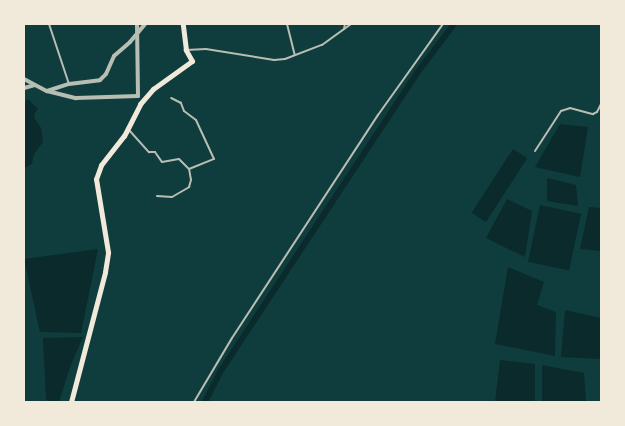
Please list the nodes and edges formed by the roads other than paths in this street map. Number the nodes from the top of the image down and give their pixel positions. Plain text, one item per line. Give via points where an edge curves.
1 (48, 24) edge
2 (137, 24) edge
3 (145, 24) edge
4 (183, 24) edge
5 (287, 24) edge
6 (345, 24) edge
7 (350, 24) edge
8 (443, 24) edge
9 (344, 29) junction
10 (137, 34) junction
11 (186, 50) junction
12 (295, 55) junction
13 (24, 79) edge
14 (69, 84) junction
15 (35, 85) junction
16 (24, 88) edge
17 (47, 91) junction
18 (138, 96) junction
19 (171, 98) dead end
20 (140, 104) junction
21 (601, 104) edge
22 (127, 128) junction
23 (535, 152) dead end
24 (189, 169) junction
25 (157, 196) dead end
26 (71, 402) edge
27 (194, 402) edge

1 - 14 lane
2 - 10 street
3 - 10 street
4 - 11 main road
5 - 12 lane
6 - 9 lane
7 - 9 lane
8 - 27 lane via 378,115 232,338
9 - 12 lane via 322,45
10 - 14 street via 114,56 100,80
10 - 18 street
11 - 12 lane via 206,49 274,60
11 - 20 main road via 192,61 153,89
13 - 15 street
14 - 17 street
15 - 16 street
15 - 17 street
17 - 18 street via 76,98
18 - 20 street
19 - 24 lane via 181,103 184,111 196,120 214,159
20 - 22 main road
21 - 23 lane via 593,114 570,108 561,111
22 - 24 lane via 162,162 179,159
22 - 26 main road via 101,165 96,179 108,252
24 - 25 lane via 192,180 189,187 172,197

